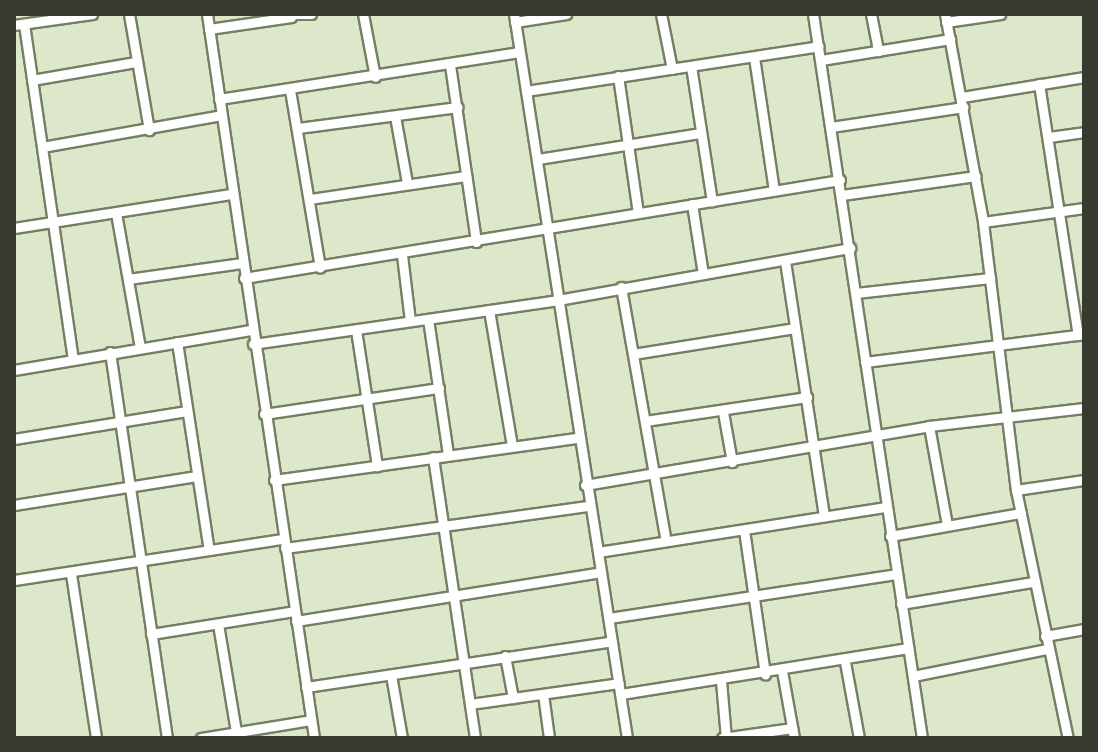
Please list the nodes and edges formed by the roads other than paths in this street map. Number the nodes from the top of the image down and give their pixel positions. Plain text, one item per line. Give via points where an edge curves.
1 (92, 14) edge
2 (129, 14) edge
3 (207, 14) edge
4 (311, 14) edge
5 (363, 14) edge
6 (566, 14) edge
7 (661, 14) edge
8 (813, 14) edge
9 (871, 14) edge
10 (1000, 14) edge
11 (291, 15) edge
12 (514, 18) edge
13 (946, 18) edge
14 (19, 24) edge
15 (209, 29) junction
16 (950, 39) junction
17 (819, 46) junction
18 (878, 51) junction
19 (519, 52) junction
20 (754, 57) junction
21 (821, 60) junction
22 (135, 62) junction
23 (450, 65) junction
24 (691, 66) junction
25 (672, 69) junction
26 (618, 76) junction
27 (375, 77) junction
28 (1084, 77) edge
29 (32, 80) junction
30 (1039, 84) junction
31 (290, 90) junction
32 (526, 91) junction
33 (219, 99) junction
34 (963, 102) junction
35 (458, 107) junction
36 (221, 115) junction
37 (395, 116) junction
38 (831, 127) junction
39 (298, 128) junction
40 (149, 130) junction
41 (1084, 132) edge
42 (701, 133) junction
43 (1049, 137) junction
44 (42, 147) junction
45 (627, 147) junction
46 (538, 159) junction
47 (466, 176) junction
48 (976, 176) junction
49 (840, 180) junction
50 (407, 183) junction
51 (774, 191) junction
52 (232, 194) junction
53 (842, 195) junction
54 (310, 199) junction
55 (712, 201) junction
56 (692, 204) junction
57 (1084, 208) edge
58 (1061, 212) junction
59 (116, 213) junction
60 (638, 213) junction
61 (53, 222) junction
62 (983, 222) junction
63 (14, 228) edge
64 (547, 230) junction
65 (476, 242) junction
66 (850, 248) junction
67 (402, 255) junction
68 (785, 261) junction
69 (242, 263) junction
70 (320, 267) junction
71 (703, 274) junction
72 (244, 278) junction
73 (990, 278) junction
74 (128, 279) junction
75 (1084, 280) edge
76 (1070, 282) junction
77 (621, 287) junction
78 (856, 293) junction
79 (558, 300) junction
80 (489, 310) junction
81 (428, 319) junction
82 (410, 321) junction
83 (795, 328) junction
84 (251, 330) junction
85 (356, 330) junction
86 (1081, 335) edge
87 (177, 342) junction
88 (253, 344) junction
89 (997, 347) junction
90 (140, 348) junction
91 (110, 352) junction
92 (633, 354) junction
93 (73, 358) junction
94 (865, 362) junction
95 (14, 370) edge
96 (439, 388) junction
97 (807, 397) junction
98 (367, 399) junction
99 (1084, 408) edge
100 (187, 411) junction
101 (723, 412) junction
102 (264, 414) junction
103 (1005, 416) junction
104 (645, 421) junction
105 (120, 423) junction
106 (929, 426) junction
107 (874, 435) junction
108 (576, 438) junction
109 (14, 439) edge
110 (512, 446) junction
111 (815, 448) junction
112 (448, 455) junction
113 (433, 457) junction
114 (732, 462) junction
115 (377, 466) junction
116 (197, 476) junction
117 (655, 476) junction
118 (274, 480) junction
119 (1084, 480) edge
120 (585, 485) junction
121 (130, 487) junction
122 (1016, 490) junction
123 (14, 505) edge
124 (589, 506) junction
125 (884, 507) junction
126 (1021, 513) junction
127 (824, 516) junction
128 (947, 525) junction
129 (443, 526) junction
130 (744, 530) junction
131 (890, 536) junction
132 (666, 541) junction
133 (284, 544) junction
134 (209, 550) junction
135 (598, 552) junction
136 (140, 562) junction
137 (601, 572) junction
138 (71, 574) junction
139 (896, 574) junction
140 (14, 580) edge
141 (1033, 582) junction
142 (454, 595) junction
143 (754, 597) junction
144 (901, 604) junction
145 (295, 616) junction
146 (609, 618) junction
147 (218, 624) junction
148 (1084, 629) edge
149 (151, 634) junction
150 (1045, 636) junction
151 (612, 641) junction
152 (908, 648) junction
153 (1047, 649) junction
154 (505, 656) junction
155 (845, 662) junction
156 (463, 663) junction
157 (782, 671) junction
158 (765, 674) junction
159 (391, 675) junction
160 (913, 676) junction
161 (721, 681) junction
162 (619, 683) junction
163 (306, 687) junction
164 (543, 694) junction
165 (621, 694) junction
166 (513, 698) junction
167 (470, 704) junction
168 (311, 720) junction
169 (793, 733) edge
170 (237, 735) edge
171 (96, 738) edge
172 (167, 738) edge
173 (201, 738) edge
174 (314, 738) edge
175 (402, 738) edge
176 (475, 738) edge
177 (549, 738) edge
178 (627, 738) edge
179 (724, 738) edge
180 (859, 738) edge
181 (922, 738) edge
182 (1068, 738) edge

1 - 14 street
2 - 22 street
3 - 15 street
4 - 11 street
5 - 27 street
6 - 12 street
7 - 25 street
8 - 17 street
9 - 18 street
10 - 13 street
11 - 15 street
12 - 19 street
13 - 16 street
14 - 29 street
15 - 33 street
16 - 18 street
16 - 34 street
17 - 20 street
17 - 21 street
18 - 21 street
19 - 23 street
19 - 32 street
20 - 24 street
20 - 51 street
21 - 38 street
22 - 29 street
22 - 40 street
23 - 27 street
23 - 35 street
24 - 25 street
24 - 42 street
25 - 26 street
26 - 32 street
26 - 45 street
27 - 31 street
28 - 30 street
29 - 44 street
30 - 34 street
30 - 43 street
31 - 33 street
31 - 39 street
32 - 46 street
33 - 36 street
34 - 38 street
34 - 48 street
35 - 37 street
35 - 47 street
36 - 40 street
36 - 52 street
37 - 39 street
37 - 50 street
38 - 49 street
39 - 54 street
40 - 44 street
41 - 43 street
42 - 45 street
42 - 55 street
43 - 58 street
44 - 61 street
45 - 46 street
45 - 60 street
46 - 64 street
47 - 50 street
47 - 65 street
48 - 53 street
48 - 62 street
49 - 51 street
49 - 53 street
50 - 54 street
51 - 55 street
52 - 59 street
52 - 69 street
53 - 66 street
54 - 70 street
55 - 56 street
56 - 60 street
56 - 71 street
57 - 58 street
58 - 62 street
58 - 76 street
59 - 61 street
59 - 74 street
60 - 64 street
61 - 63 street
61 - 93 street
62 - 73 street
64 - 65 street
64 - 79 street
65 - 67 street
66 - 68 street
66 - 78 street
67 - 70 street
67 - 82 street
68 - 71 street
68 - 83 street
69 - 72 street
69 - 74 street
70 - 72 street
71 - 77 street
72 - 84 street
73 - 78 street
73 - 89 street
74 - 90 street
75 - 76 street
76 - 86 street
77 - 79 street
77 - 92 street
78 - 94 street
79 - 80 street
79 - 108 street
80 - 81 street
80 - 110 street
81 - 82 street
81 - 96 street
82 - 85 street
83 - 92 street
83 - 97 street
84 - 87 street
84 - 88 street
85 - 88 street
85 - 98 street
86 - 89 street
87 - 90 street
87 - 100 street
88 - 102 street
89 - 94 street
89 - 103 street
90 - 91 street
91 - 93 street
91 - 105 street
92 - 104 street
93 - 95 street
94 - 107 street
96 - 98 street
96 - 112 street
97 - 101 street
97 - 111 street
98 - 102 street
98 - 115 street
99 - 103 street
100 - 105 street
100 - 116 street
101 - 104 street
101 - 114 street
102 - 118 street
103 - 106 street
103 - 122 street
104 - 117 street
105 - 109 street
105 - 121 street
106 - 107 street
106 - 128 street
107 - 111 street
107 - 125 street
108 - 110 street
108 - 120 street
110 - 112 street
111 - 114 street
111 - 127 street
112 - 113 street
113 - 115 street
113 - 129 street
114 - 117 street
115 - 118 street
116 - 121 street
116 - 134 street
117 - 120 street
117 - 132 street
118 - 133 street
119 - 122 street
120 - 124 street
121 - 123 street
121 - 136 street
122 - 126 street
124 - 129 street
124 - 135 street
125 - 127 street
125 - 131 street
126 - 128 street
126 - 141 street
127 - 130 street
128 - 131 street
129 - 133 street
129 - 142 street
130 - 132 street
130 - 143 street
131 - 139 street
132 - 135 street
133 - 134 street
133 - 145 street
134 - 136 street
135 - 137 street
136 - 138 street
136 - 149 street
137 - 142 street
137 - 146 street
138 - 140 street
138 - 171 street
139 - 143 street
139 - 144 street
141 - 144 street
141 - 150 street
142 - 145 street
142 - 156 street
143 - 146 street
143 - 158 street
144 - 152 street
145 - 147 street
145 - 163 street
146 - 151 street
147 - 149 street
147 - 170 street
148 - 150 street
149 - 172 street
150 - 153 street
151 - 154 street
151 - 162 street
152 - 155 street
152 - 160 street
153 - 160 street
153 - 182 street
154 - 156 street
154 - 166 street
155 - 157 street
155 - 180 street
156 - 159 street
156 - 167 street
157 - 158 street
157 - 169 street
158 - 161 street
159 - 163 street
159 - 175 street
160 - 181 street
161 - 165 street
161 - 179 street
162 - 164 street
162 - 165 street
163 - 168 street
164 - 166 street
164 - 177 street
165 - 178 street
166 - 167 street
167 - 176 street
168 - 170 street
168 - 174 street
169 - 179 street
170 - 173 street

